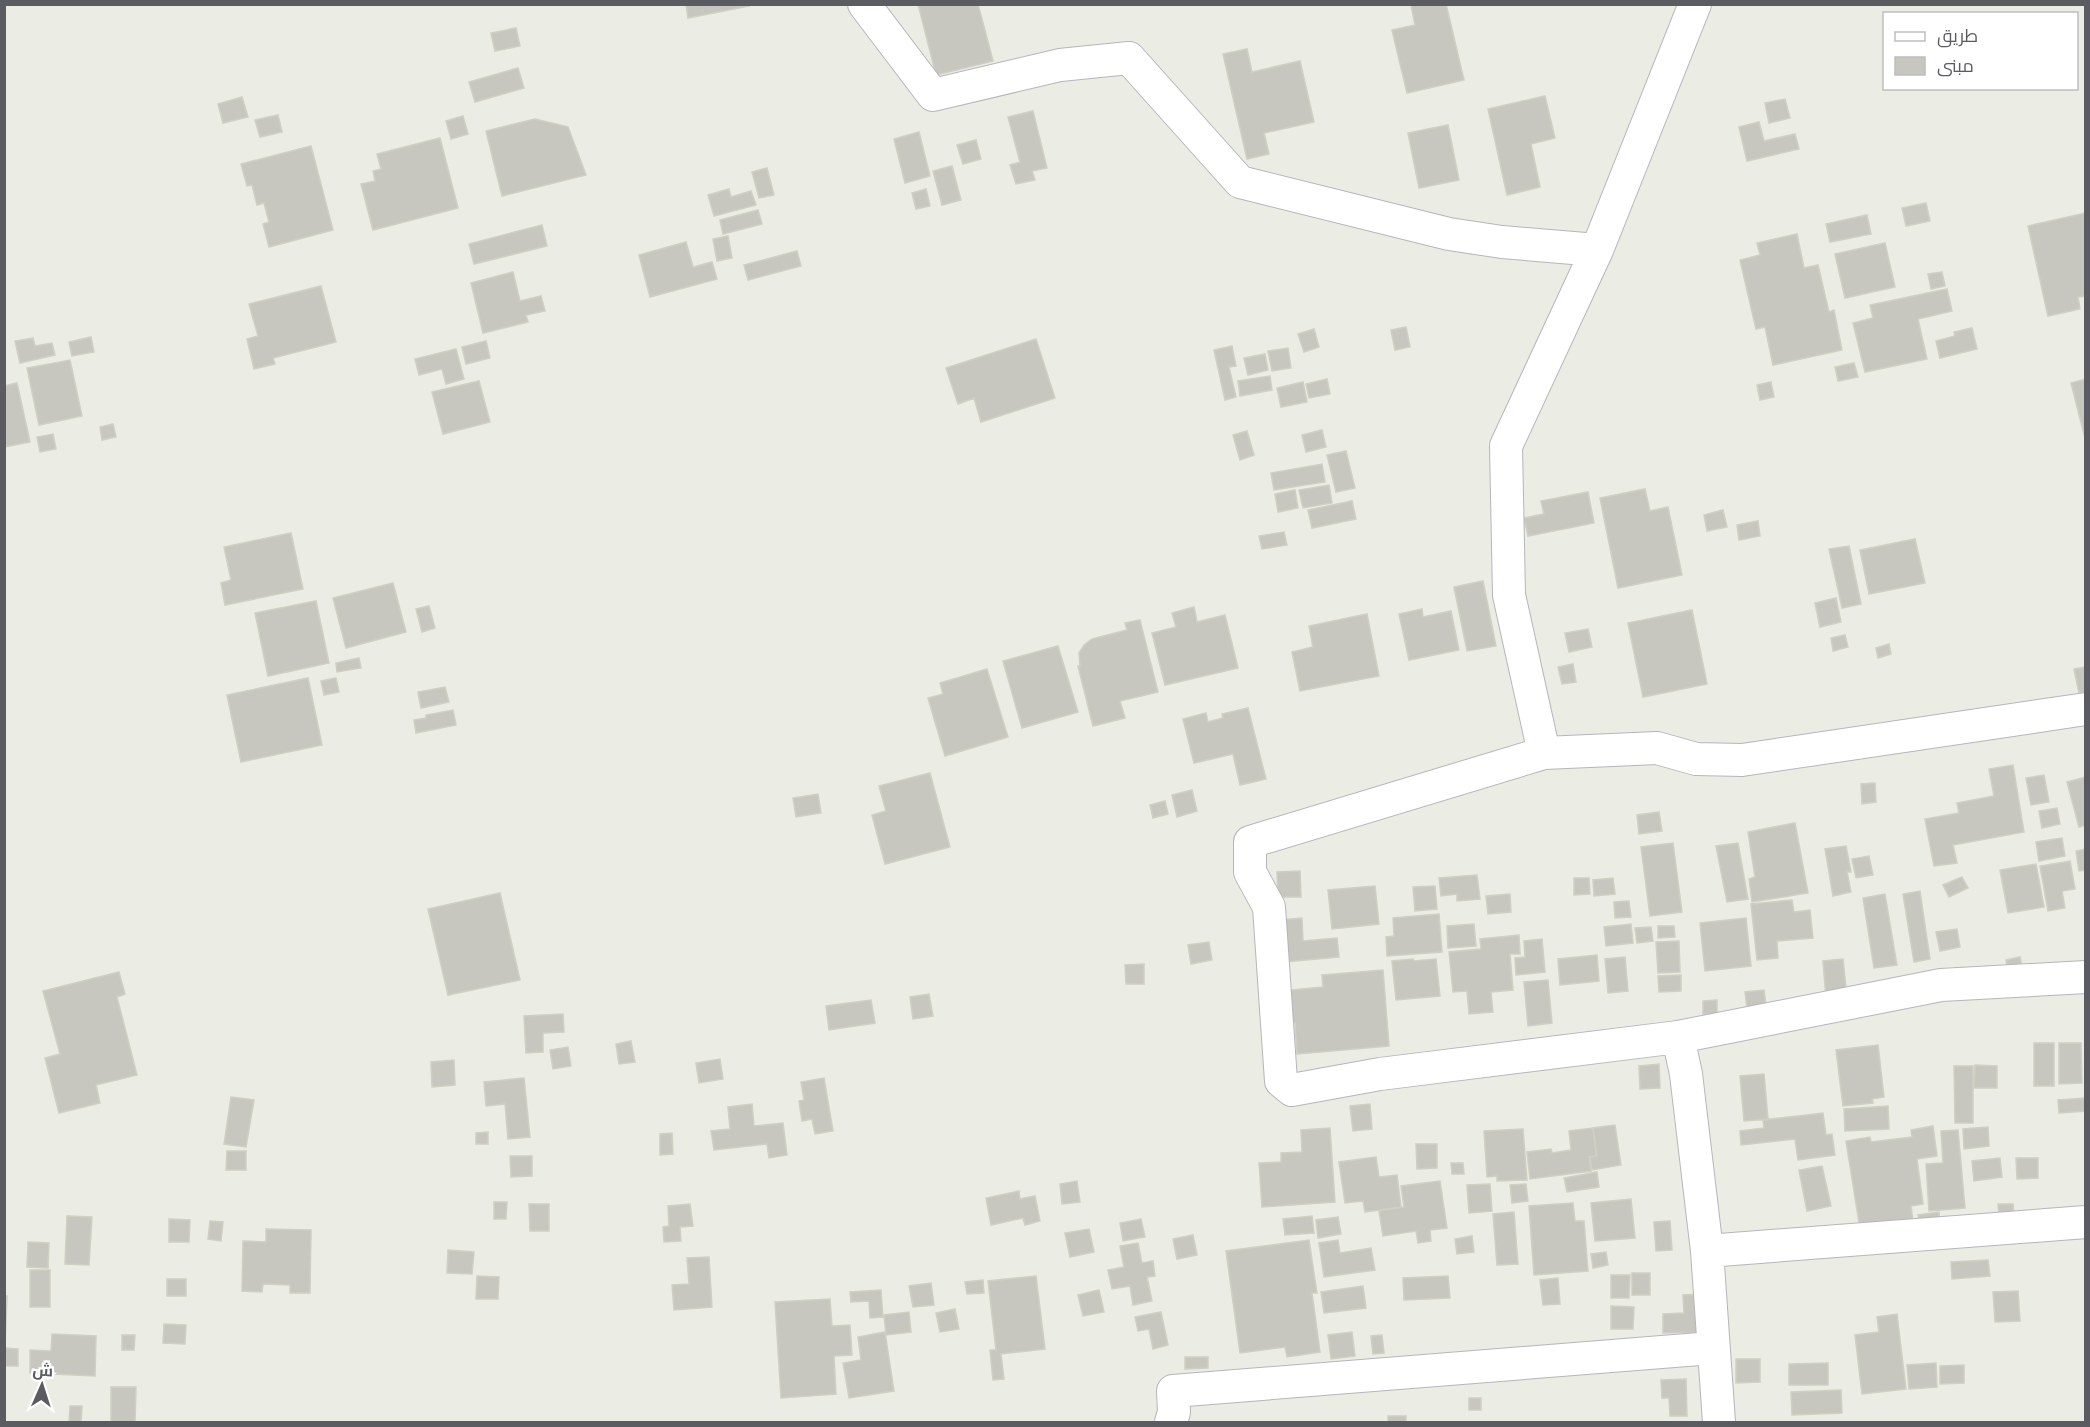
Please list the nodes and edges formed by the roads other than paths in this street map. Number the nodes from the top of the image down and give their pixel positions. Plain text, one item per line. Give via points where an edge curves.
1 (864, 4) edge
2 (1695, 4) edge
3 (1597, 250) junction
4 (2085, 709) edge
5 (1544, 753) junction
6 (2085, 977) edge
7 (1677, 1037) junction
8 (2085, 1222) edge
9 (1707, 1251) junction
10 (1712, 1348) junction
11 (1171, 1422) edge
12 (1719, 1422) edge

1 - 3 street via 933,95 1060,65 1129,57 1240,182 1449,234
2 - 3 street
3 - 5 street via 1506,446 1509,595
4 - 5 street via 1742,760 1696,759 1657,748
5 - 7 street via 1250,842 1250,872 1269,907 1281,1081 1292,1090 1380,1074
6 - 7 street via 1941,985
7 - 9 street via 1686,1074
8 - 9 street
9 - 10 street
10 - 11 street via 1173,1391
10 - 12 street

